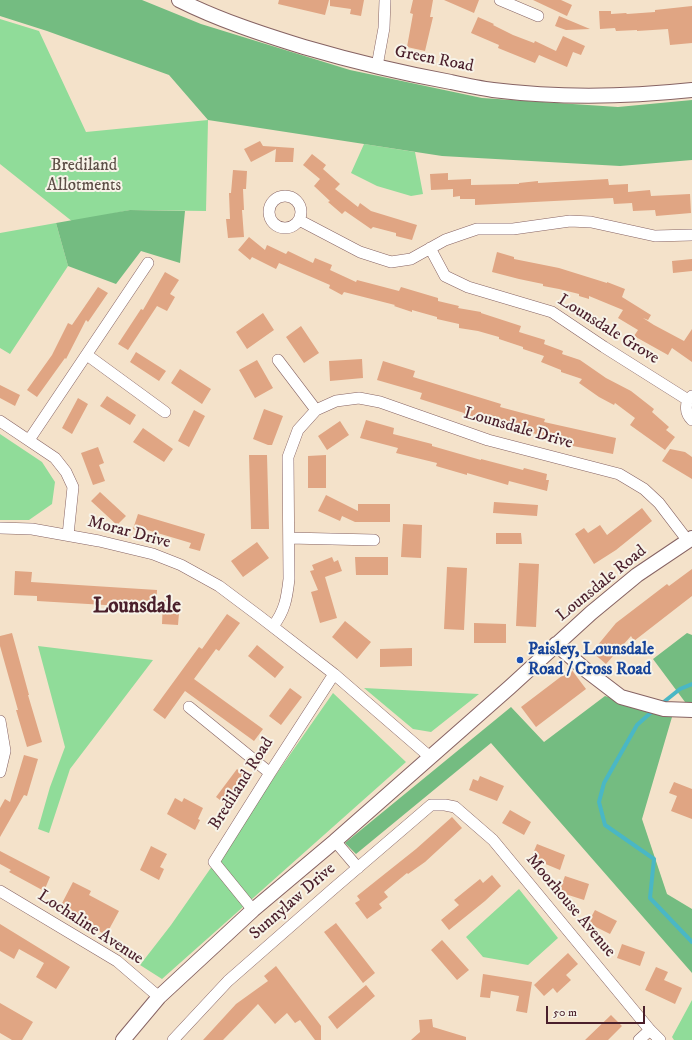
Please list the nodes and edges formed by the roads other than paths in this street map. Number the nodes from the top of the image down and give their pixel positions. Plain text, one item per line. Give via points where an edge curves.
1 (179, 0) edge
2 (385, 0) edge
3 (500, 0) edge
4 (522, 4) edge
5 (538, 16) dead end
6 (377, 66) junction
7 (692, 90) edge
8 (299, 220) dead end
9 (692, 235) edge
10 (430, 248) junction
11 (148, 263) dead end
12 (87, 355) junction
13 (278, 360) dead end
14 (690, 398) edge
15 (316, 410) junction
16 (165, 412) dead end
17 (692, 420) edge
18 (0, 421) edge
19 (29, 440) junction
20 (0, 528) edge
21 (68, 536) junction
22 (289, 538) junction
23 (374, 540) dead end
24 (690, 540) edge
25 (273, 626) junction
26 (556, 644) junction
27 (334, 674) junction
28 (189, 706) dead end
29 (692, 710) edge
30 (0, 721) edge
31 (430, 757) junction
32 (0, 772) edge
33 (270, 773) junction
34 (445, 805) joint
35 (335, 841) junction
36 (358, 868) junction
37 (0, 891) edge
38 (253, 910) junction
39 (160, 997) junction
40 (650, 1030) junction
41 (123, 1040) edge
42 (173, 1040) edge
43 (639, 1040) edge
44 (660, 1040) edge

1 - 6 street, Green Road via 270,36
2 - 6 street via 384,28
3 - 4 street
4 - 5 street
6 - 7 street, Green Road via 493,90 573,95
8 - 10 street via 360,252 391,262 411,259
9 - 10 street via 655,236 591,222 570,221 513,228 477,229
10 - 14 street, Lounsdale Grove via 445,276 468,287 552,312 604,347
11 - 12 street
12 - 16 street
12 - 19 street
13 - 15 street
14 - 17 street, Lounsdale Grove via 686,412
15 - 22 street, Lounsdale Drive via 298,430 288,457
15 - 24 street, Lounsdale Drive via 336,401 359,398 380,402 488,440 619,474 644,489
18 - 19 street
19 - 21 street via 55,458 73,487
20 - 21 street, Morar Drive via 32,528
21 - 25 street, Morar Drive via 154,554 181,565 219,586
22 - 23 street
22 - 25 street, Lounsdale Drive via 287,598
24 - 26 street, Lounsdale Road via 637,575
25 - 27 street
26 - 29 street via 621,697 664,709
26 - 31 street, Lounsdale Road
27 - 31 street
27 - 33 street, Brediland Road
28 - 33 street
30 - 32 street via 5,751
31 - 35 street
33 - 38 street, Brediland Road via 214,862
34 - 36 street, Sunnylaw Drive via 431,805
34 - 40 street, Moorhouse Avenue via 455,808 493,840
35 - 36 street
35 - 38 street
36 - 42 street, Sunnylaw Drive via 228,981
37 - 39 street, Lochaline Avenue via 117,961
38 - 39 street
39 - 41 street
40 - 43 street
40 - 44 street, Moorhouse Avenue

